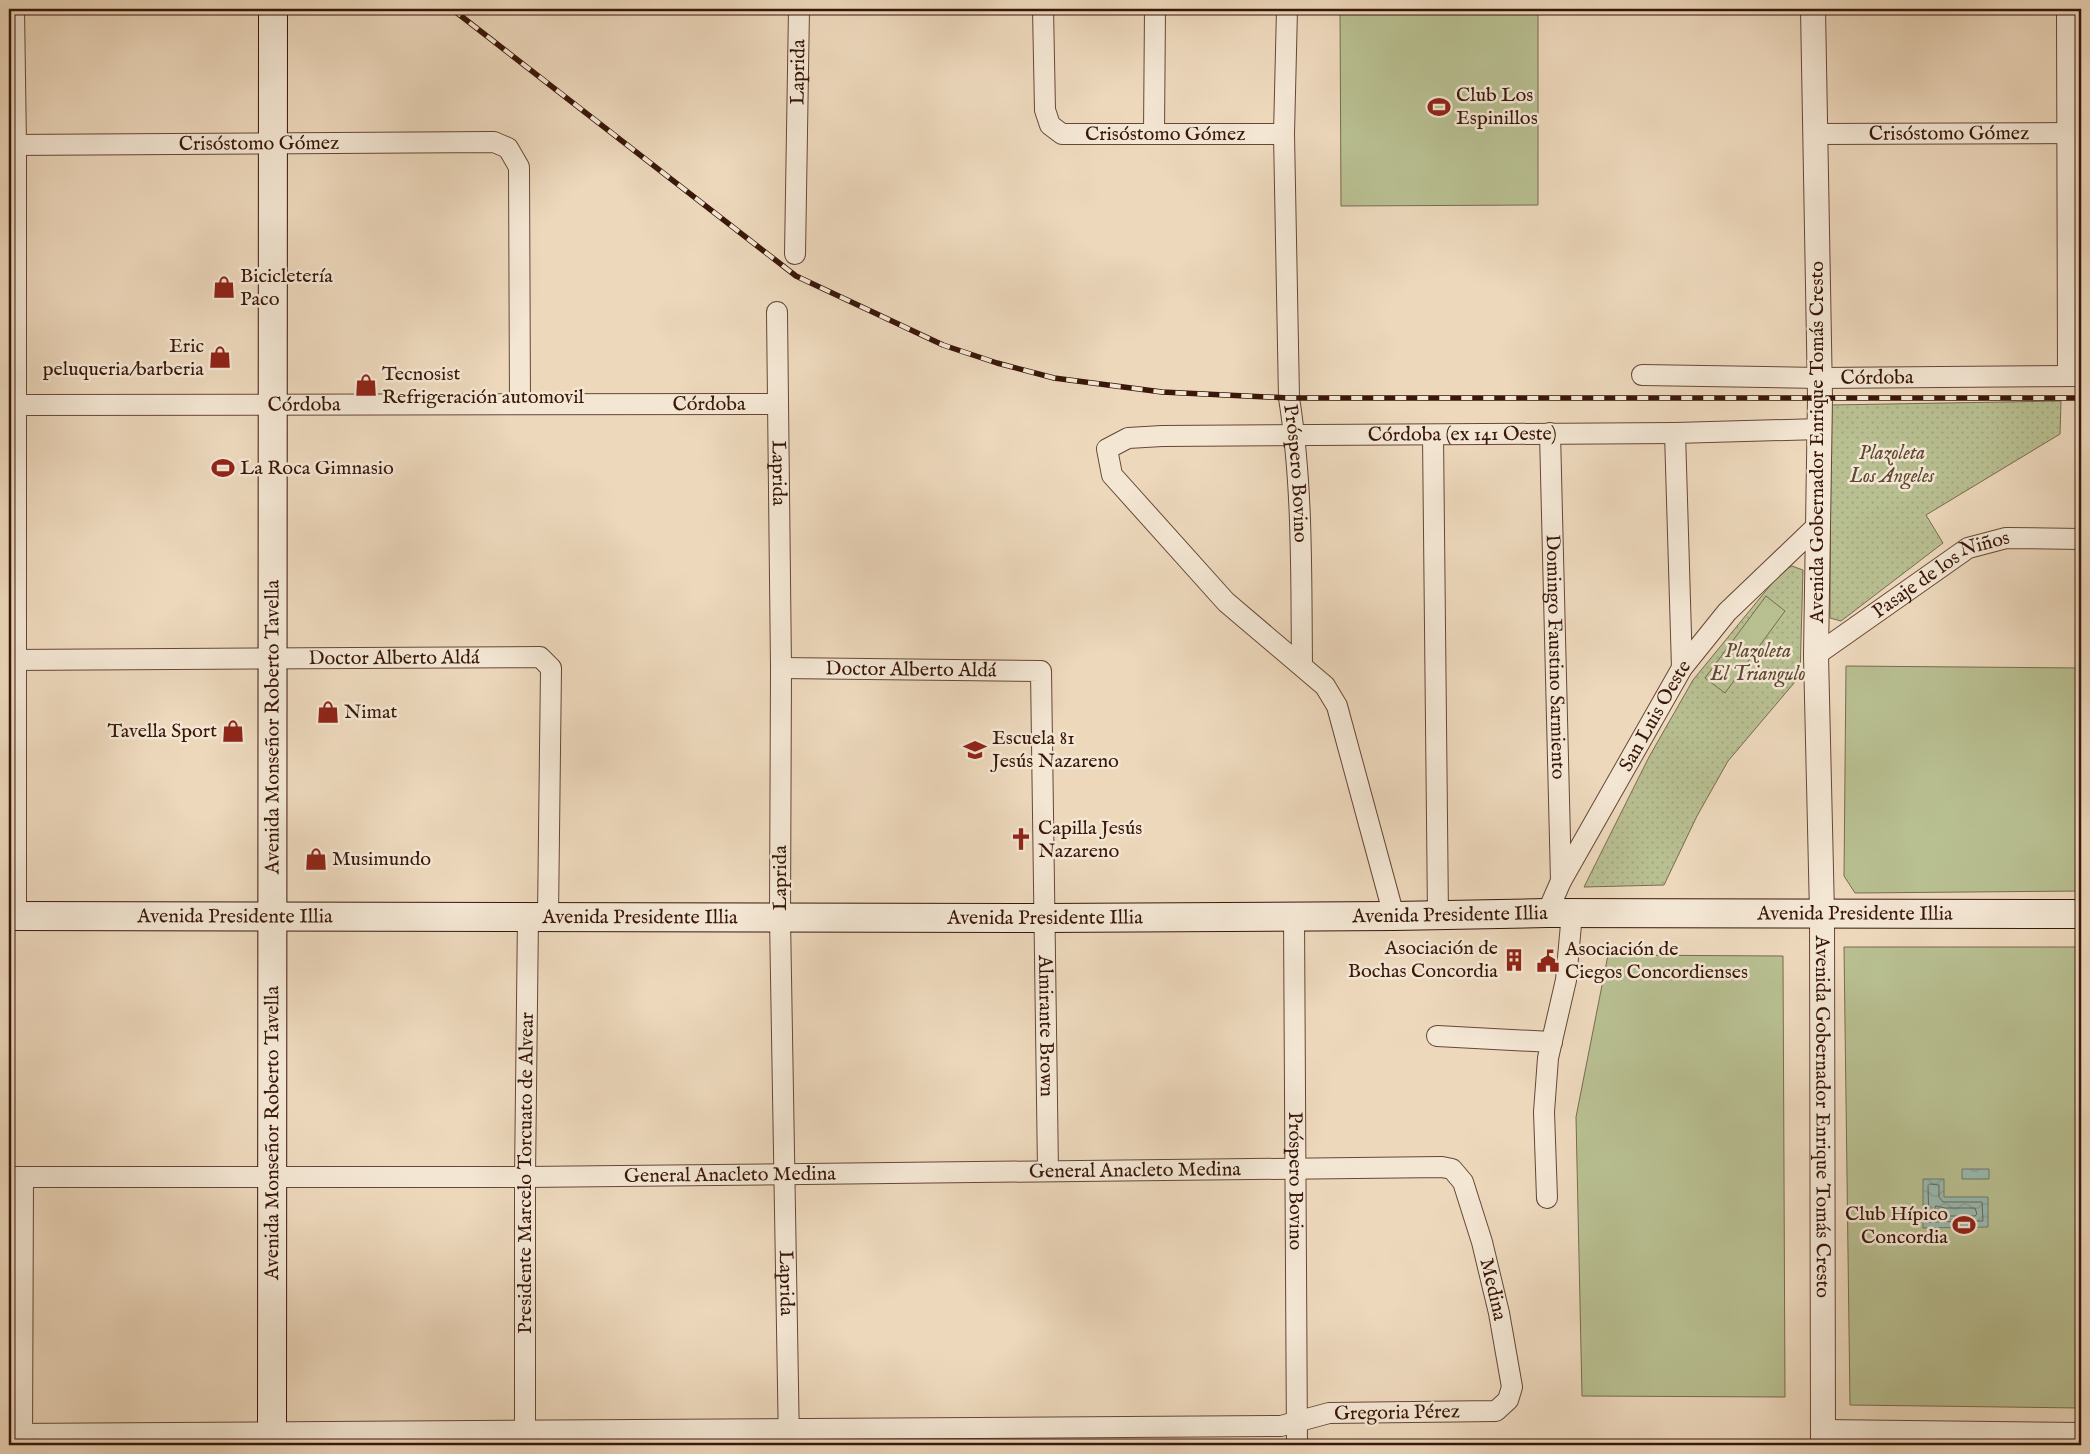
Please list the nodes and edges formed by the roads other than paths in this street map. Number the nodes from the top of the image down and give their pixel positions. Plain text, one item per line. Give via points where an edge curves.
1 (14, 9) edge
2 (273, 9) edge
3 (799, 9) edge
4 (1043, 9) edge
5 (1155, 9) edge
6 (1287, 9) edge
7 (1813, 9) edge
8 (2066, 9) edge
9 (1154, 133) junction
10 (2074, 133) edge
11 (1284, 134) junction
12 (1815, 134) junction
13 (272, 144) junction
14 (13, 146) edge
15 (794, 254) dead end
16 (777, 312) dead end
17 (1642, 375) dead end
18 (2074, 376) edge
19 (1819, 378) junction
20 (520, 403) junction
21 (778, 404) junction
22 (12, 405) edge
23 (272, 405) junction
24 (1820, 429) junction
25 (1550, 433) junction
26 (1675, 433) junction
27 (1433, 435) junction
28 (1295, 436) junction
29 (1819, 524) junction
30 (2081, 539) edge
31 (1816, 655) junction
32 (540, 657) joint
33 (12, 660) edge
34 (272, 660) junction
35 (1302, 665) junction
36 (781, 668) junction
37 (1682, 668) junction
38 (1041, 671) joint
39 (1561, 881) junction
40 (1559, 913) junction
41 (1822, 913) junction
42 (2081, 914) edge
43 (1438, 915) junction
44 (12, 916) edge
45 (272, 916) junction
46 (538, 916) junction
47 (1294, 916) junction
48 (1394, 916) junction
49 (780, 918) junction
50 (1044, 918) junction
51 (1437, 1036) dead end
52 (1552, 1042) junction
53 (1295, 1168) junction
54 (1452, 1169) joint
55 (1048, 1171) junction
56 (783, 1175) junction
57 (16, 1177) edge
58 (524, 1177) junction
59 (272, 1178) junction
60 (1547, 1198) dead end
61 (1496, 1411) joint
62 (1297, 1422) junction
63 (525, 1430) junction
64 (18, 1437) edge
65 (789, 1437) edge
66 (1823, 1437) edge
67 (2072, 1437) edge
68 (272, 1439) edge
69 (1297, 1445) edge

1 - 14 street
2 - 13 main road, Avenida Monseñor Roberto Tavella
3 - 15 street, Laprida
4 - 9 street, Crisóstomo Gómez via 1044,110 1050,125 1062,134
5 - 9 street
6 - 11 street, Próspero Bovino
7 - 12 street, Avenida Gobernador Enrique Tomás Cresto
8 - 10 street
9 - 11 street, Crisóstomo Gómez
10 - 12 street, Crisóstomo Gómez
10 - 18 street
11 - 28 street, Próspero Bovino via 1289,398
12 - 19 street, Avenida Gobernador Enrique Tomás Cresto
13 - 14 street, Crisóstomo Gómez
13 - 20 street, Crisóstomo Gómez via 494,142 508,148 520,167
13 - 23 main road, Avenida Monseñor Roberto Tavella
14 - 22 street
16 - 21 street, Laprida
17 - 19 street, Córdoba
18 - 19 street, Córdoba
19 - 24 street, Avenida Gobernador Enrique Tomás Cresto
20 - 21 street, Córdoba
20 - 23 street, Córdoba
21 - 36 street, Laprida
22 - 23 street, Córdoba
22 - 33 street
23 - 34 main road, Avenida Monseñor Roberto Tavella
24 - 26 street, Córdoba (ex 141 Oeste)
24 - 29 street, Avenida Gobernador Enrique Tomás Cresto
25 - 26 street, Córdoba (ex 141 Oeste)
25 - 27 street, Córdoba (ex 141 Oeste)
25 - 39 street, Domingo Faustino Sarmiento
26 - 37 street
27 - 28 street, Córdoba (ex 141 Oeste)
27 - 43 street
28 - 35 street, Próspero Bovino
28 - 35 street, Córdoba (ex 141 Oeste) via 1128,438 1108,449 1112,475 1226,602
29 - 31 street, Avenida Gobernador Enrique Tomás Cresto
29 - 37 street, San Luis Oeste via 1727,612
30 - 31 street, Pasaje de los Niños via 2006,538 1968,548
31 - 41 street, Avenida Gobernador Enrique Tomás Cresto
32 - 34 street, Doctor Alberto Aldá
32 - 46 street, Presidente Marcelo Torcuato de Alvear via 551,668
33 - 34 street, Doctor Alberto Aldá
33 - 44 street
34 - 45 main road, Avenida Monseñor Roberto Tavella
35 - 48 street via 1324,686 1337,706
36 - 38 street, Doctor Alberto Aldá
36 - 49 street, Laprida
37 - 39 street, San Luis Oeste
38 - 50 street, Almirante Brown
39 - 40 street, San Luis Oeste
40 - 41 main road, Avenida Presidente Illia
40 - 43 main road, Avenida Presidente Illia
40 - 52 street, San Luis Oeste via 1566,980
41 - 42 main road, Avenida Presidente Illia
41 - 66 street, Avenida Gobernador Enrique Tomás Cresto
43 - 48 main road, Avenida Presidente Illia
44 - 45 main road, Avenida Presidente Illia
45 - 46 main road, Avenida Presidente Illia
45 - 59 main road, Avenida Monseñor Roberto Tavella
46 - 49 main road, Avenida Presidente Illia
46 - 58 street, Presidente Marcelo Torcuato de Alvear
47 - 48 main road, Avenida Presidente Illia
47 - 50 main road, Avenida Presidente Illia
47 - 53 street, Próspero Bovino
49 - 50 main road, Avenida Presidente Illia
49 - 56 street, Laprida
50 - 55 street, Almirante Brown
51 - 52 street
52 - 60 street, San Luis Oeste via 1544,1112
53 - 54 street, General Anacleto Medina
53 - 55 street, General Anacleto Medina
53 - 62 street, Próspero Bovino
54 - 61 street, Medina via 1463,1182 1482,1242 1508,1361 1512,1387 1508,1400
55 - 56 street, General Anacleto Medina
56 - 58 street, General Anacleto Medina
56 - 65 street, Laprida
57 - 59 street, General Anacleto Medina
57 - 64 street
58 - 59 street, General Anacleto Medina
58 - 63 street, Presidente Marcelo Torcuato de Alvear
59 - 68 main road, Avenida Monseñor Roberto Tavella
61 - 62 street, Gregoria Pérez via 1328,1413
62 - 65 street, Gregoria Pérez via 1281,1426
62 - 69 street, Próspero Bovino
63 - 65 street, Gregoria Pérez
63 - 68 street, Gregoria Pérez
64 - 68 street, Gregoria Pérez
66 - 67 street

